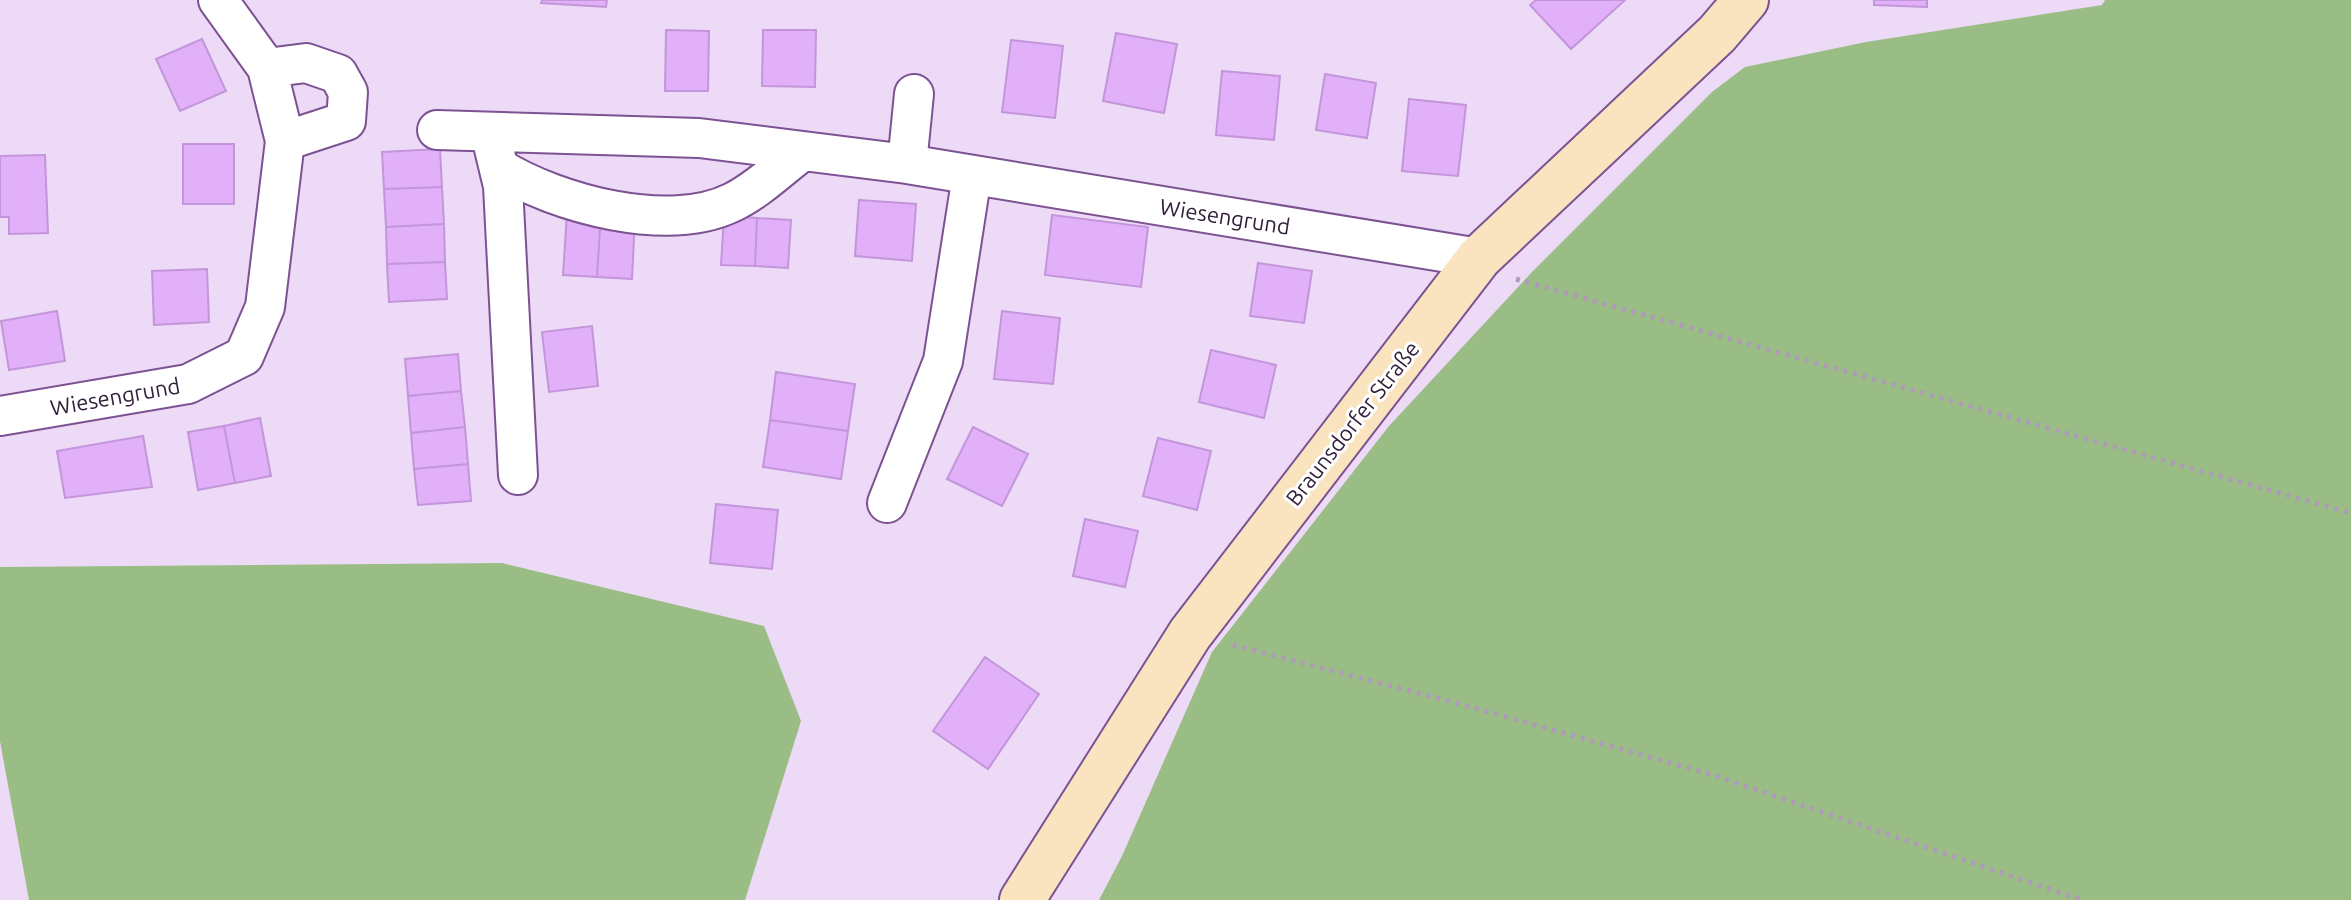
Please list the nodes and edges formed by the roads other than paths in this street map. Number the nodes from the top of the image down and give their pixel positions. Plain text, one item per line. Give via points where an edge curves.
1 (218, 0) edge
2 (1746, 0) edge
3 (267, 68) junction
4 (914, 94) dead end
5 (437, 130) dead end
6 (285, 141) junction
7 (494, 150) junction
8 (803, 151) junction
9 (907, 164) junction
10 (972, 175) junction
11 (1479, 258) junction
12 (0, 416) edge
13 (518, 475) dead end
14 (887, 503) dead end
15 (1022, 900) edge

1 - 3 street, Wiesengrund
2 - 11 street, Braunsdorfer Straße via 1717,34
3 - 6 street, Wiesengrund
3 - 6 street via 306,63 338,74 348,92 346,121
4 - 9 street
5 - 7 street, Wiesengrund
6 - 12 street, Wiesengrund via 265,307 244,356 188,384
7 - 8 street, Wiesengrund via 699,138
7 - 8 street, Wiesengrund via 520,181 592,205 644,214 695,214 734,202
7 - 13 street via 503,186
8 - 9 street, Wiesengrund
9 - 10 street, Wiesengrund
10 - 11 street, Wiesengrund
10 - 14 street via 943,361
11 - 15 street, Braunsdorfer Straße via 1190,634

